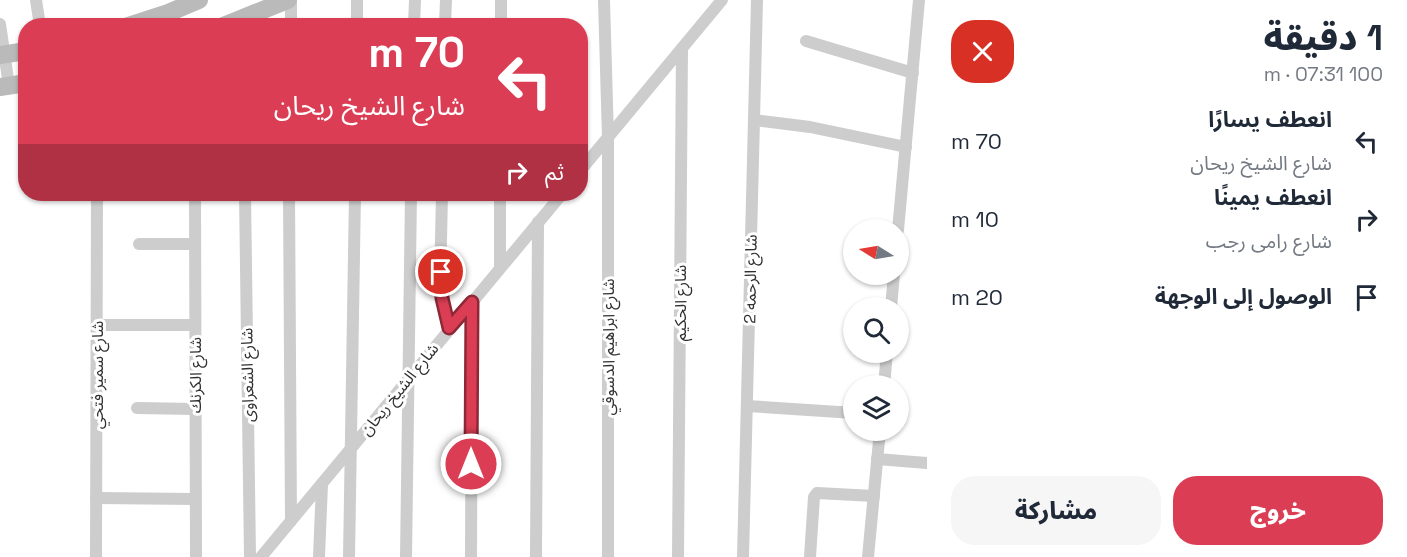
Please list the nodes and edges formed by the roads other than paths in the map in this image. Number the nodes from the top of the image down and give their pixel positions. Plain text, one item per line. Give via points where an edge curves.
1 (36, 0) edge
2 (199, 0) edge
3 (290, 0) edge
4 (357, 0) edge
5 (415, 0) edge
6 (446, 0) edge
7 (501, 0) edge
8 (604, 0) edge
9 (722, 0) edge
10 (757, 0) edge
11 (919, 0) edge
12 (167, 7) edge
13 (39, 18) edge
14 (144, 18) edge
15 (252, 18) edge
16 (291, 18) edge
17 (357, 18) edge
18 (414, 18) edge
19 (445, 18) edge
20 (501, 18) edge
21 (0, 24) edge
22 (806, 40) dead end
23 (682, 48) junction
24 (18, 52) edge
25 (2, 55) edge
26 (913, 73) junction
27 (12, 86) edge
28 (754, 120) junction
29 (608, 138) junction
30 (906, 147) junction
31 (588, 162) edge
32 (97, 201) edge
33 (195, 201) edge
34 (245, 201) edge
35 (289, 201) edge
36 (355, 201) edge
37 (411, 201) edge
38 (442, 201) edge
39 (500, 201) edge
40 (556, 201) edge
41 (899, 219) edge
42 (538, 222) junction
43 (139, 244) dead end
44 (195, 244) junction
45 (500, 267) junction
46 (472, 302) junction
47 (97, 325) junction
48 (195, 325) junction
49 (449, 328) junction
50 (408, 378) junction
51 (747, 406) junction
52 (136, 408) dead end
53 (195, 409) junction
54 (843, 412) edge
55 (879, 441) edge
56 (352, 446) junction
57 (877, 459) junction
58 (927, 463) edge
59 (322, 484) junction
60 (874, 496) junction
61 (96, 498) junction
62 (195, 499) junction
63 (291, 522) junction
64 (96, 557) edge
65 (196, 557) edge
66 (250, 557) edge
67 (261, 557) edge
68 (319, 557) edge
69 (349, 557) edge
70 (406, 557) edge
71 (471, 557) edge
72 (536, 557) edge
73 (608, 557) edge
74 (678, 557) edge
75 (743, 557) edge
76 (810, 557) edge
77 (868, 557) edge

1 - 13 street
2 - 12 street
3 - 15 street
3 - 16 street
4 - 17 street
5 - 18 street
6 - 19 street
7 - 20 street
8 - 29 street, شارع ابراهيم الدسوقي
9 - 23 street
10 - 28 street, شارع الرحمه 2
11 - 26 street
12 - 14 street
21 - 25 street
22 - 26 street
23 - 29 street
23 - 74 street, شارع الحكيم
24 - 25 street
25 - 27 street
26 - 30 street
28 - 30 street
28 - 51 street, شارع الرحمه 2
29 - 31 street
29 - 73 street, شارع ابراهيم الدسوقي
30 - 41 street
32 - 47 street, شارع سمير فتحي
33 - 44 street, شارع الكرنك
34 - 66 street, شارع الشعراوى
35 - 63 street
36 - 56 street
37 - 50 street
38 - 49 street via 440,285
39 - 45 street
40 - 42 street, شارع الشيخ ريحان
42 - 45 street, شارع الشيخ ريحان
42 - 72 street
43 - 44 street
44 - 48 street, شارع الكرنك
45 - 46 street, شارع الشيخ ريحان
46 - 49 street, شارع الشيخ ريحان
46 - 71 street
47 - 48 street
47 - 61 street, شارع سمير فتحي
48 - 53 street, شارع الكرنك
49 - 50 street, شارع الشيخ ريحان
50 - 56 street, شارع الشيخ ريحان
50 - 70 street
51 - 54 street
51 - 75 street, شارع الرحمه 2
52 - 53 street
53 - 62 street, شارع الكرنك
55 - 57 street
56 - 59 street, شارع الشيخ ريحان
56 - 69 street
57 - 58 street
57 - 60 street
59 - 63 street, شارع الشيخ ريحان
59 - 68 street
60 - 76 street via 816,493
60 - 77 street
61 - 62 street
61 - 64 street, شارع سمير فتحي
62 - 65 street, شارع الكرنك
63 - 67 street, شارع الشيخ ريحان

